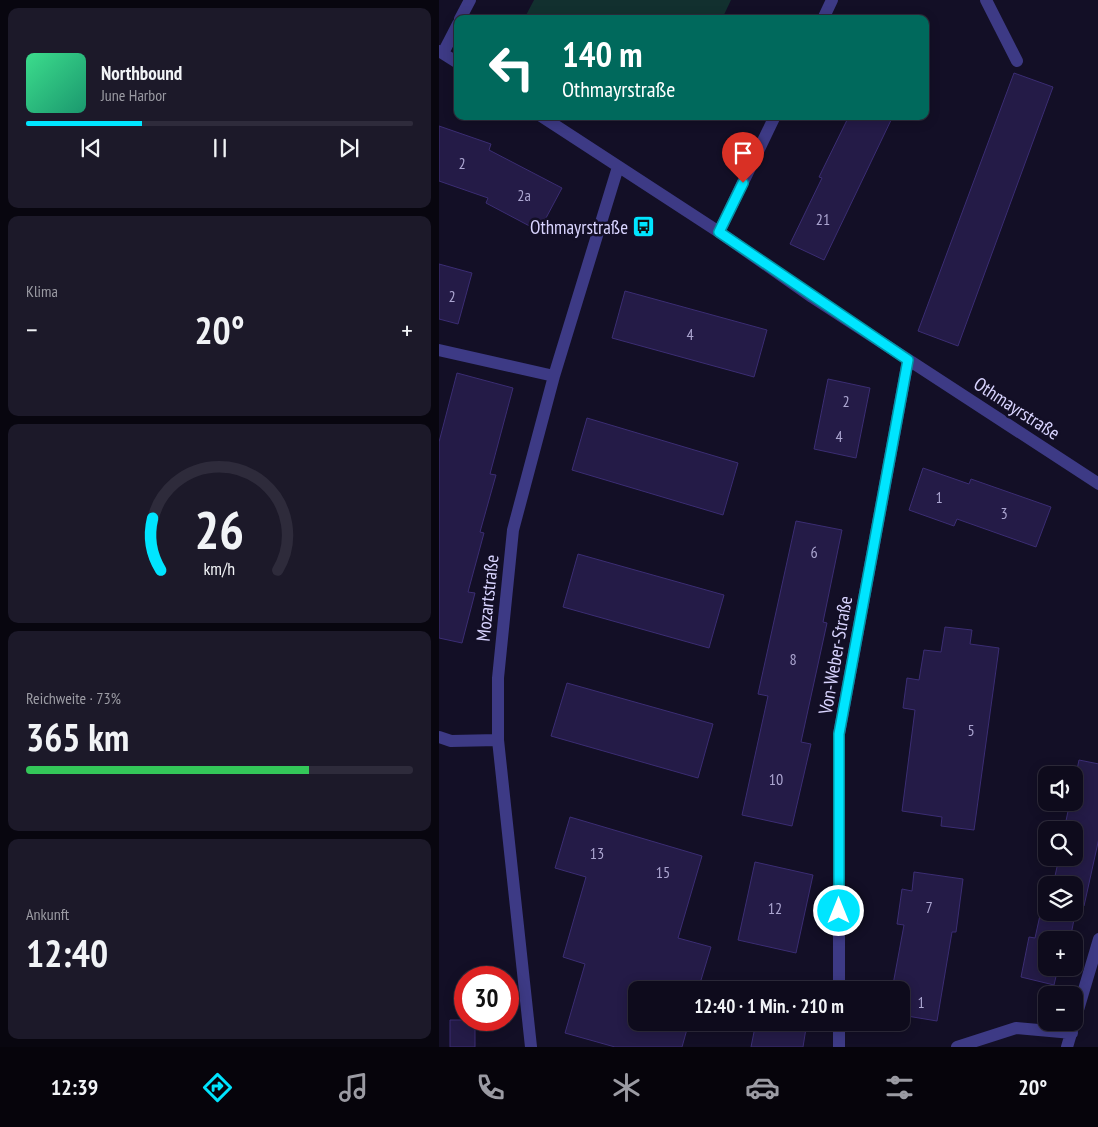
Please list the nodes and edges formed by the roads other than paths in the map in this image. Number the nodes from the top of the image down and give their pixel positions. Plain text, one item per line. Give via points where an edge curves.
1 (470, 0) edge
2 (832, 0) edge
3 (986, 0) edge
4 (462, 15) edge
5 (825, 15) edge
6 (454, 31) edge
7 (441, 52) edge
8 (454, 60) edge
9 (1017, 61) dead end
10 (547, 120) edge
11 (773, 120) edge
12 (618, 166) junction
13 (719, 232) junction
14 (439, 350) edge
15 (908, 360) junction
16 (554, 376) junction
17 (1098, 484) edge
18 (439, 737) edge
19 (498, 740) junction
20 (1098, 939) edge
21 (839, 981) edge
22 (839, 1031) edge
23 (1072, 1033) junction
24 (531, 1047) edge
25 (839, 1047) edge
26 (957, 1047) edge
27 (1067, 1047) edge

1 - 4 street
2 - 5 street
3 - 9 street
6 - 7 street
7 - 8 street
10 - 12 street, Othmayrstraße
11 - 13 street
12 - 13 street, Othmayrstraße
12 - 16 street, Mozartstraße
13 - 15 street, Othmayrstraße
14 - 16 street
15 - 17 street, Othmayrstraße
15 - 21 street, Von-Weber-Straße via 839,734
16 - 19 street, Mozartstraße via 513,530 498,678
18 - 19 street via 451,741
19 - 24 street, Mozartstraße
20 - 23 street
22 - 25 street
23 - 26 street via 1016,1028
23 - 27 street

